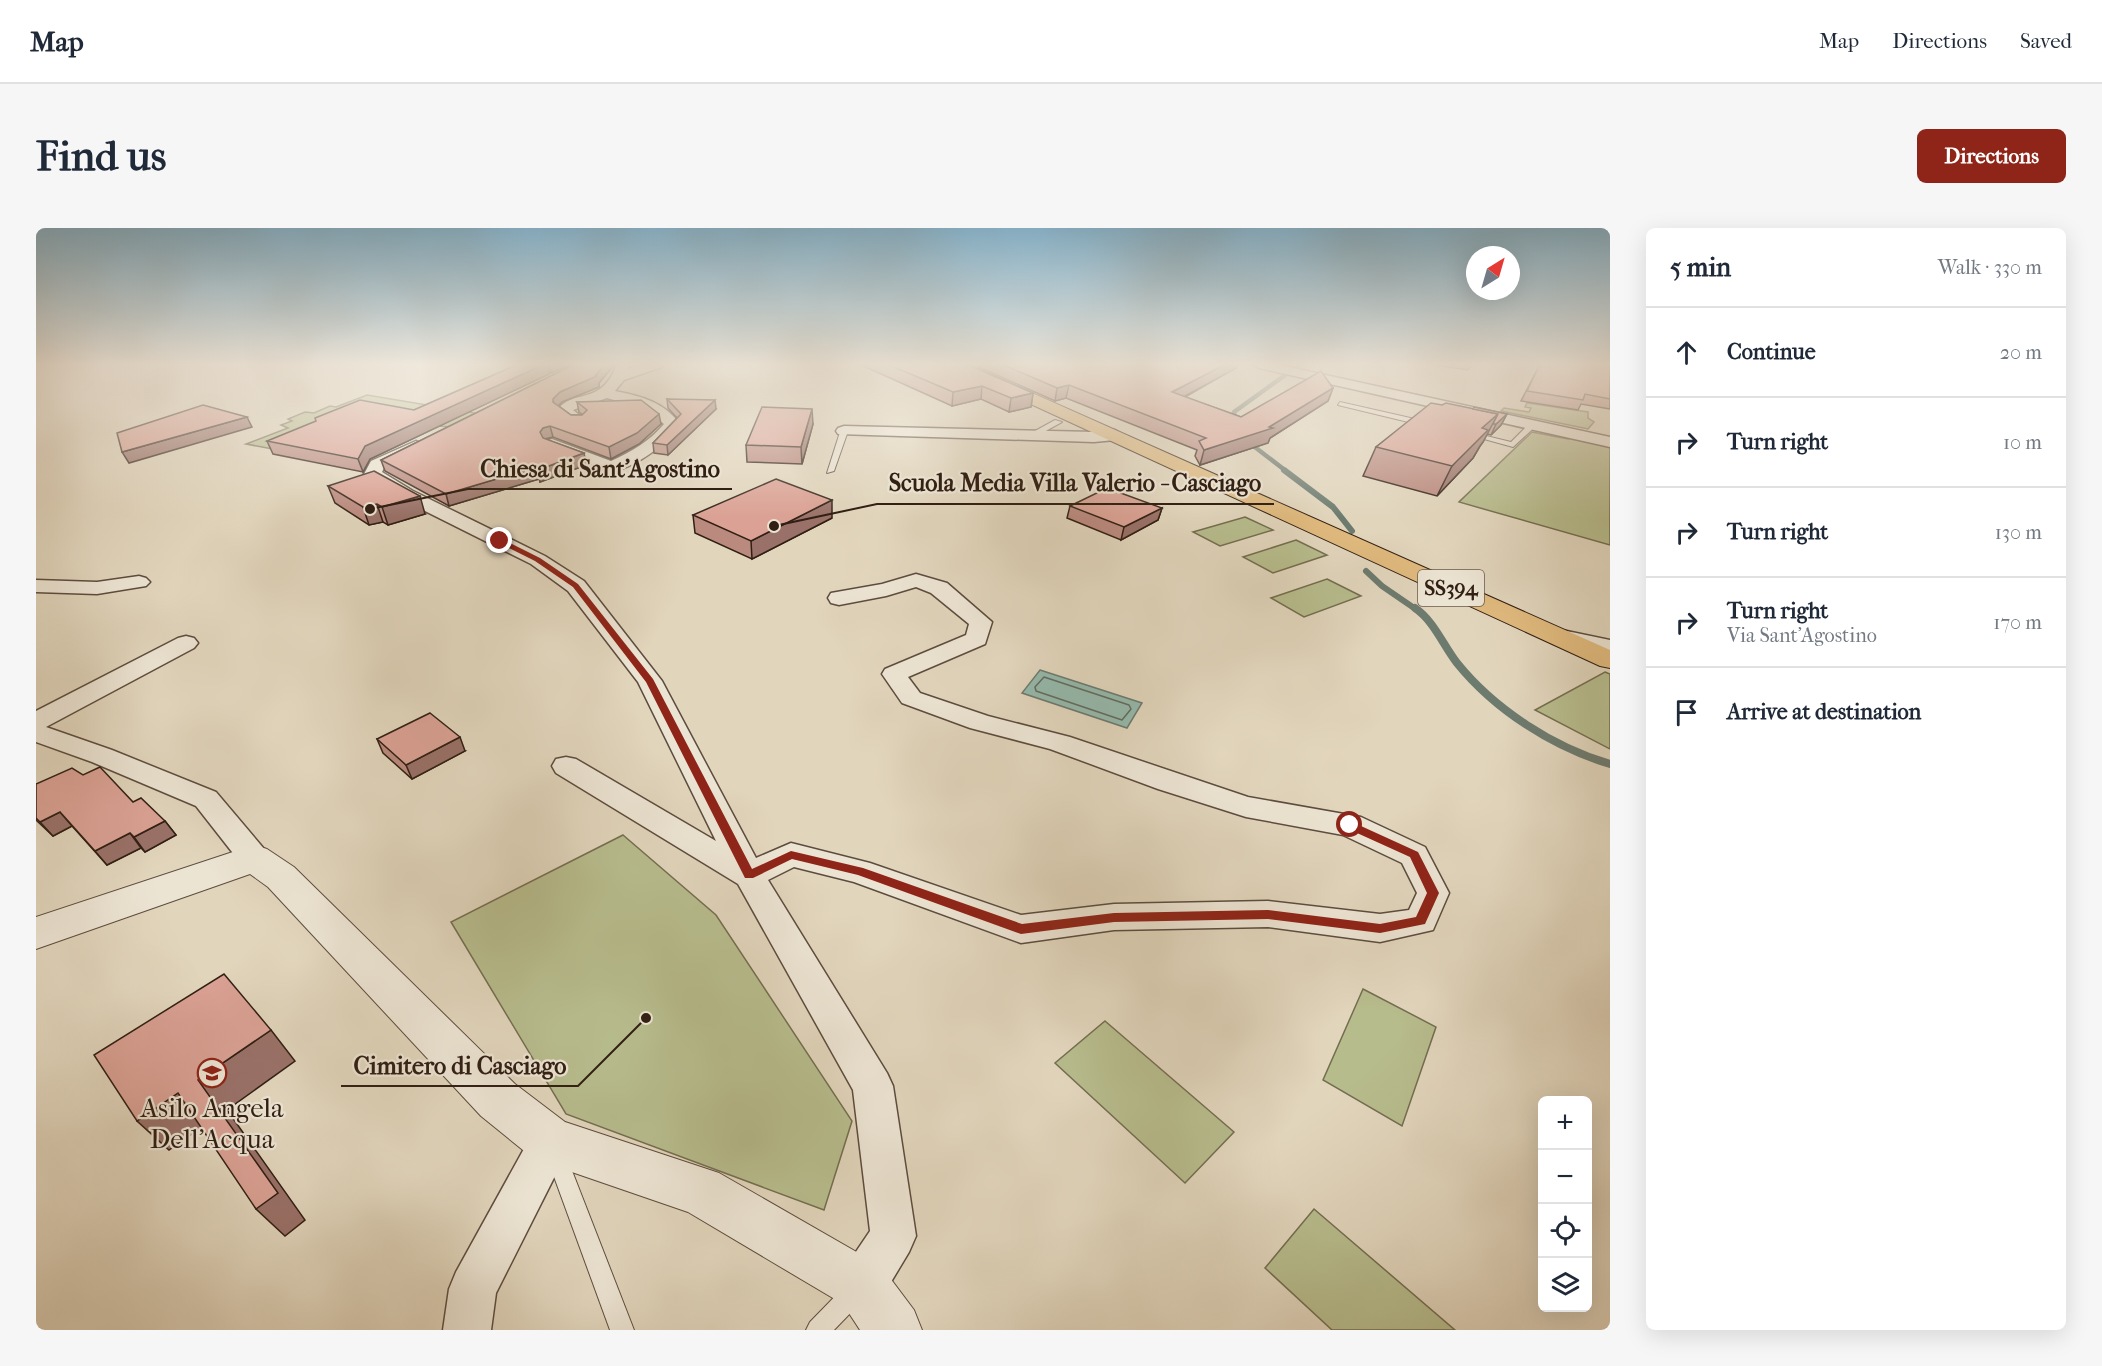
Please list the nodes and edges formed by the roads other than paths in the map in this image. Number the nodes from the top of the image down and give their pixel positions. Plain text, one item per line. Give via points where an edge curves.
1 (571, 415) edge
2 (666, 415) edge
3 (1071, 415) edge
4 (1390, 415) edge
5 (1493, 415) edge
6 (579, 421) edge
7 (1058, 422) dead end
8 (1533, 425) junction
9 (1436, 426) edge
10 (844, 431) joint
11 (1457, 431) edge
12 (1115, 435) junction
13 (1030, 436) junction
14 (434, 437) edge
15 (1610, 442) edge
16 (552, 444) edge
17 (830, 471) dead end
18 (139, 582) dead end
19 (36, 586) edge
20 (839, 598) dead end
21 (1553, 634) junction
22 (186, 643) dead end
23 (1610, 647) edge
24 (1610, 660) edge
25 (36, 722) edge
26 (36, 733) edge
27 (566, 766) dead end
28 (254, 858) junction
29 (749, 875) junction
30 (36, 933) edge
31 (551, 1142) junction
32 (862, 1285) junction
33 (467, 1330) edge
34 (622, 1330) edge
35 (818, 1330) edge
36 (894, 1330) edge

1 - 6 street
2 - 16 street via 672,424 666,434 638,455 612,466
3 - 12 main road, SS394
4 - 9 lane
5 - 8 street
7 - 13 lane
8 - 11 lane via 1513,445
8 - 15 street
10 - 13 street
10 - 17 lane
12 - 13 street
12 - 21 main road, SS394
14 - 29 street via 377,465 373,474 537,560 576,586 650,681
18 - 19 street via 97,588
20 - 29 street via 916,580 939,588 981,622 977,639 894,674 911,698 979,722 1060,743 1246,807 1350,825 1414,855 1433,893 1420,921 1380,928 1268,914 1114,917 1021,929 859,871 791,855
21 - 23 street
21 - 24 main road, SS394
22 - 25 street
26 - 28 street via 206,799
27 - 29 street
28 - 30 street
28 - 31 street via 281,877 498,1100
29 - 32 street via 873,1086 892,1236
31 - 32 street via 701,1191
31 - 33 street via 473,1289
31 - 34 lane
32 - 35 lane
32 - 36 street

